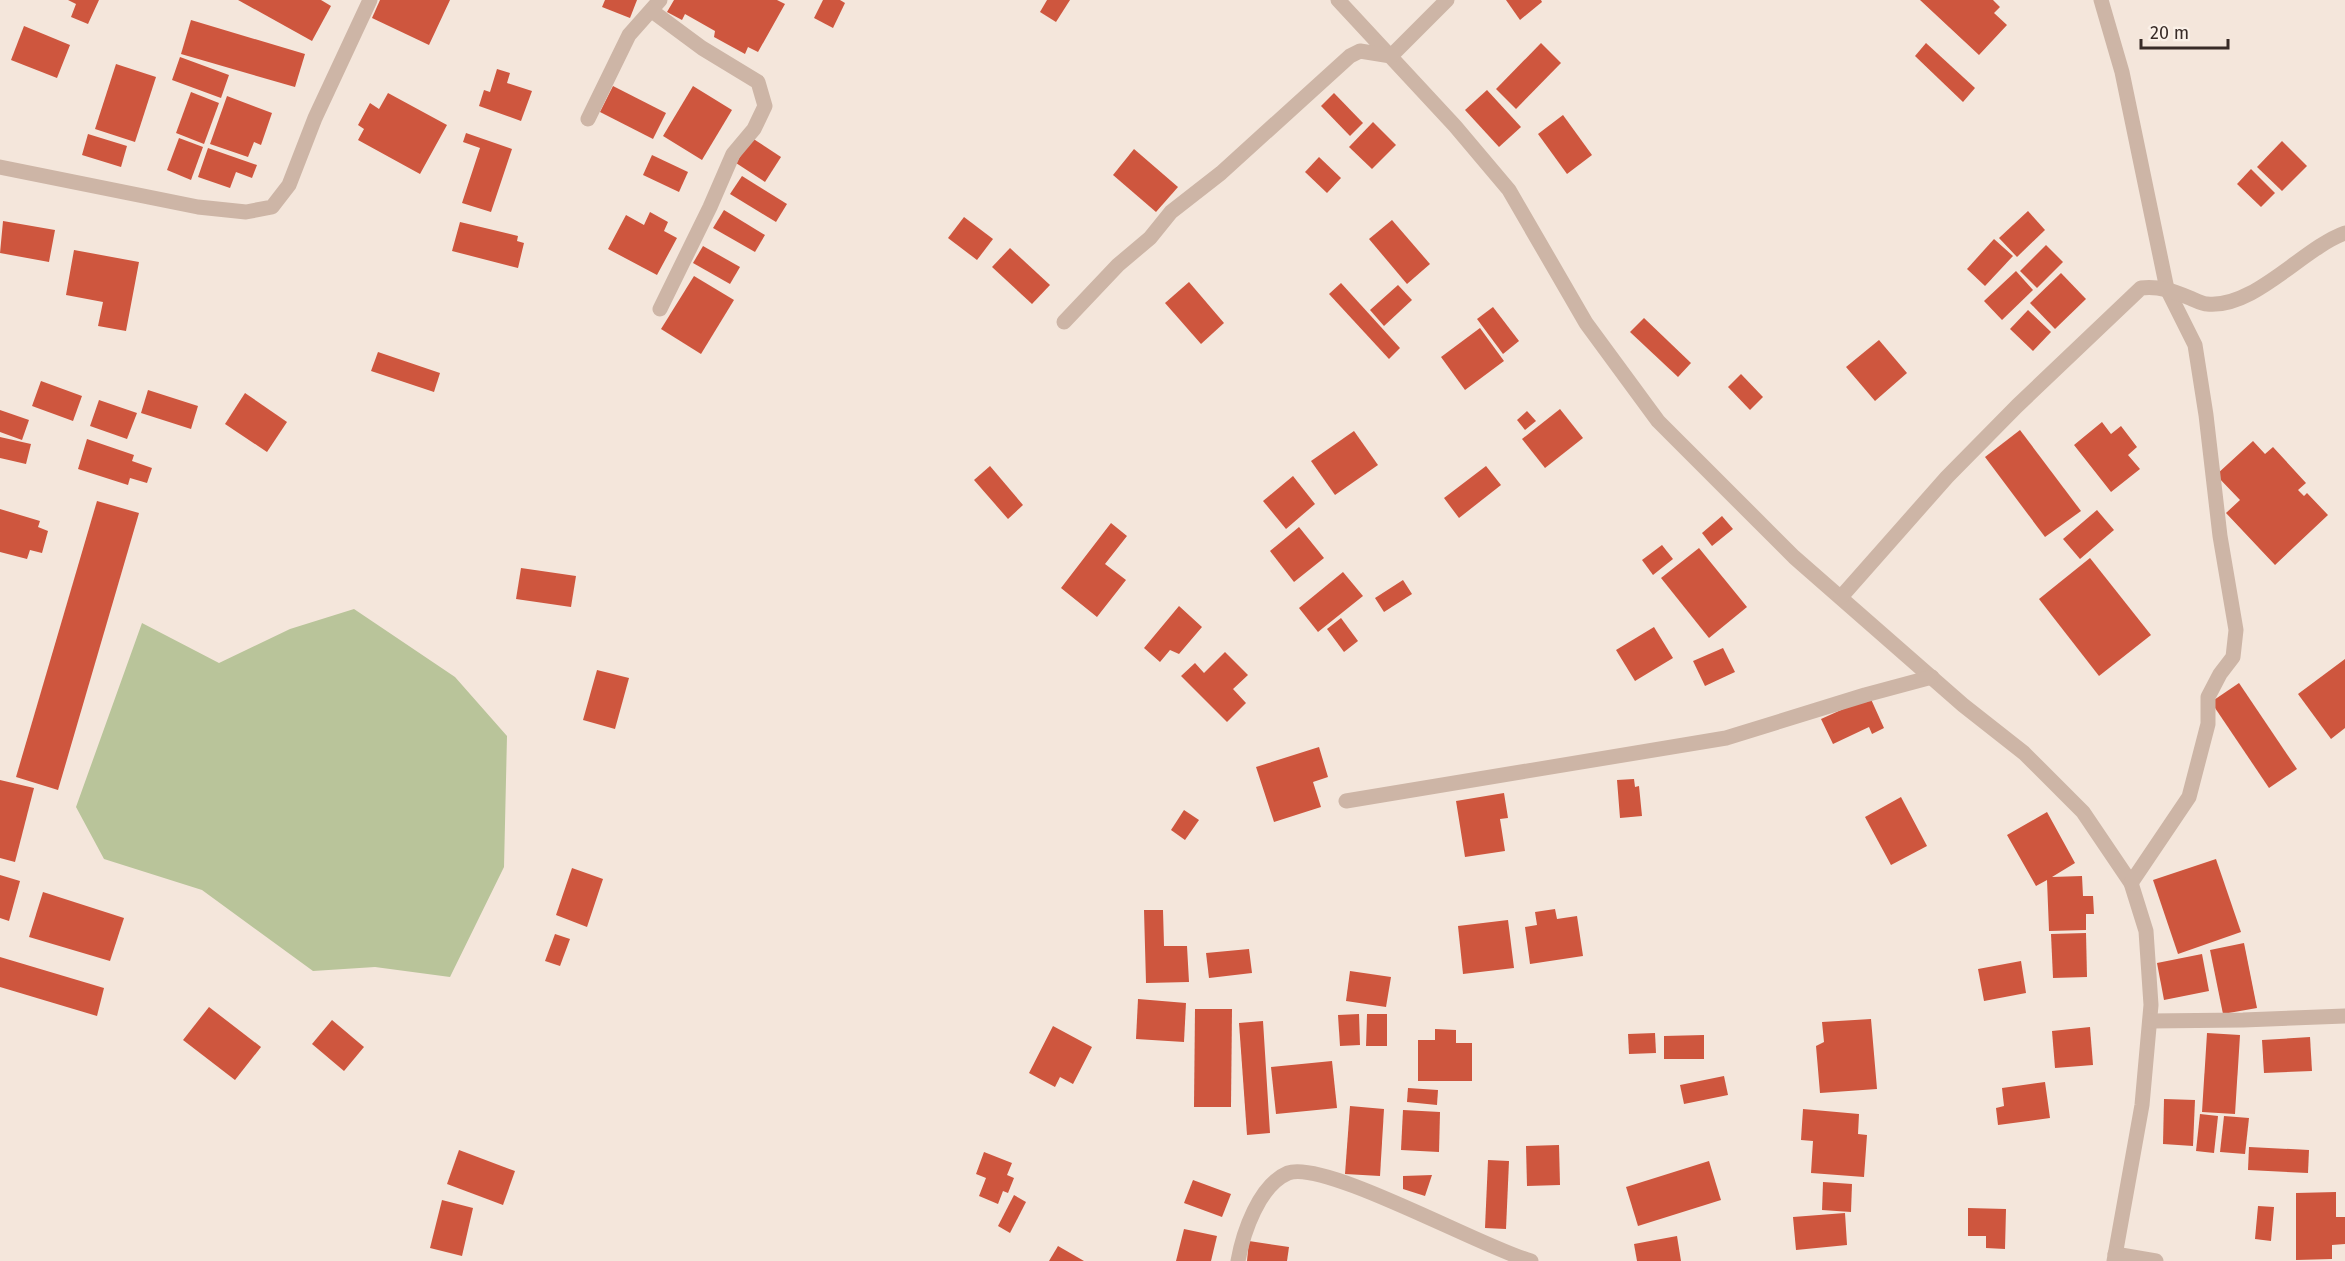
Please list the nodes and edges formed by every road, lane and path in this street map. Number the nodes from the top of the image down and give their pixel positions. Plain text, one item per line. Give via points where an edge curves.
1 (370, 0) edge
2 (1338, 0) edge
3 (1447, 0) edge
4 (2101, 0) edge
5 (656, 5) edge
6 (1391, 56) junction
7 (588, 118) dead end
8 (0, 167) edge
9 (2345, 233) edge
10 (2167, 289) junction
11 (660, 309) dead end
12 (1064, 322) dead end
13 (1841, 597) junction
14 (1932, 677) junction
15 (1346, 801) dead end
16 (2131, 883) junction
17 (2345, 1016) edge
18 (2150, 1021) junction
19 (2115, 1258) edge
20 (1238, 1261) edge
21 (1531, 1261) edge
22 (2156, 1261) edge

1 - 8 street via 315,118 289,185 272,207 246,212 198,207
2 - 6 street
3 - 6 street
4 - 10 street via 2122,72
5 - 7 street via 629,35
5 - 11 street via 702,48 758,82 765,106 754,129 733,154
6 - 12 street via 1360,51 1350,57 1171,212 1150,238 1118,265
6 - 13 street via 1509,190 1586,323 1658,421 1794,557
9 - 10 street via 2257,290 2228,302 2207,304
10 - 13 street via 2141,288 2133,295 1947,477
10 - 16 street via 2195,345 2236,630 2233,657 2208,697 2208,724 2189,797
13 - 14 street
14 - 15 street via 1726,738
14 - 16 street via 2024,753 2083,812
16 - 18 street via 2146,931
17 - 18 street
18 - 19 street via 2142,1105
19 - 22 street
20 - 21 street via 1242,1238 1267,1187 1289,1173 1317,1174 1431,1217 1514,1257

